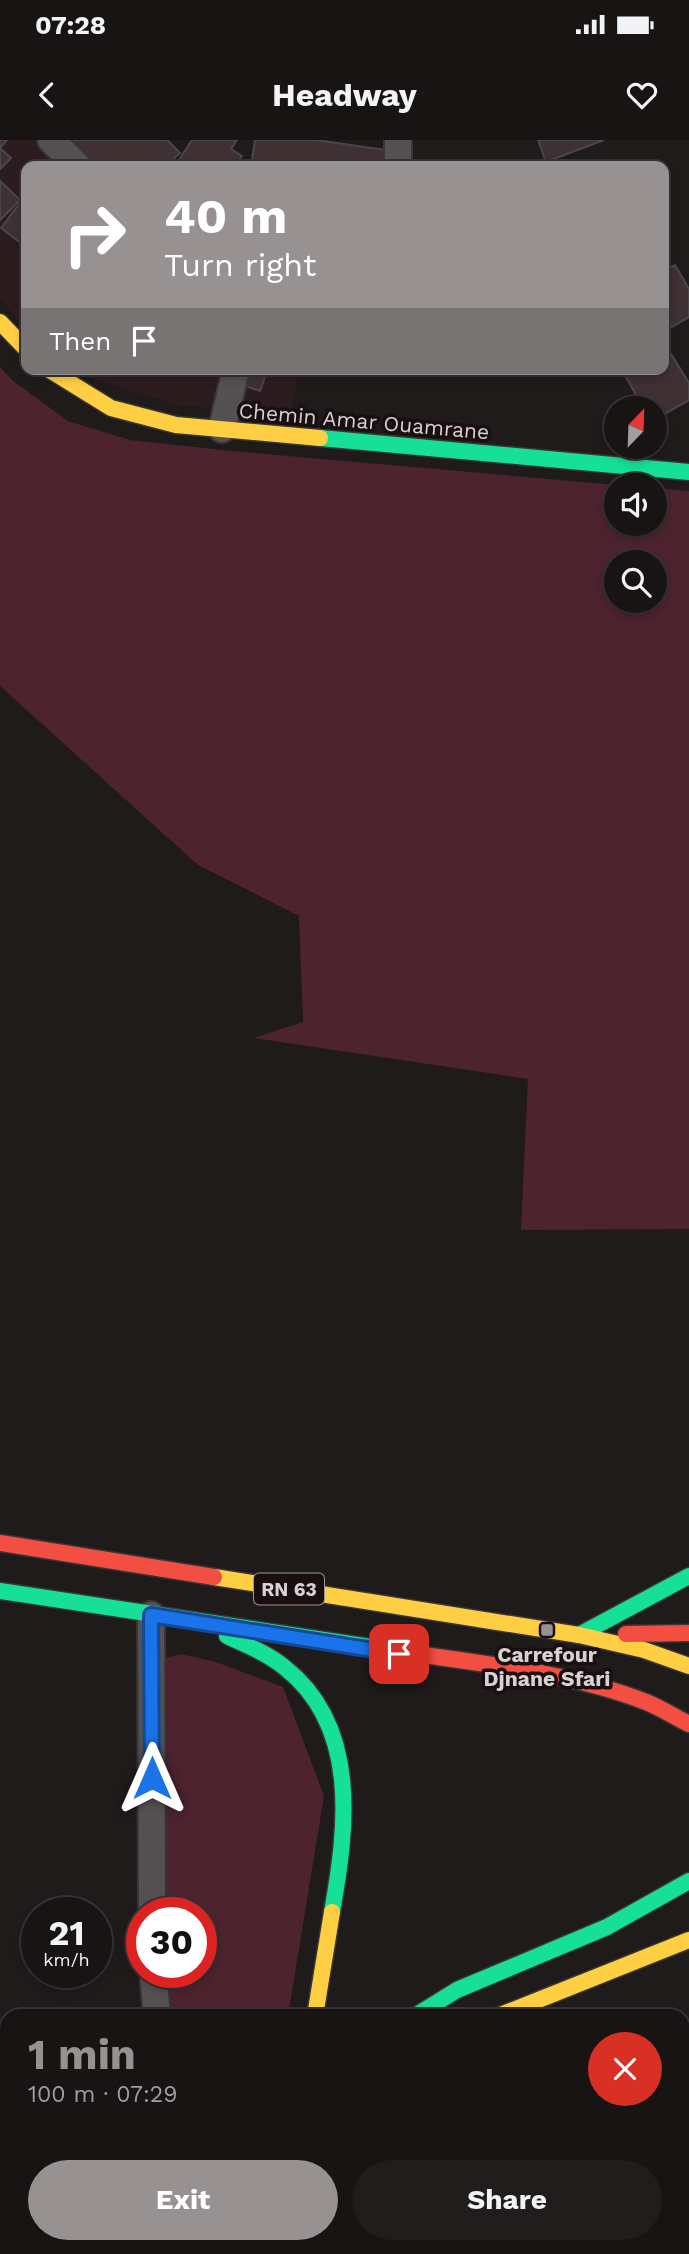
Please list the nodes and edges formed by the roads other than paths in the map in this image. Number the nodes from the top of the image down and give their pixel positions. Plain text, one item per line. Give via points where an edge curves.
1 (51, 140) edge
2 (393, 140) edge
3 (400, 140) edge
4 (73, 161) edge
5 (398, 161) edge
6 (0, 322) edge
7 (21, 344) edge
8 (58, 375) edge
9 (235, 375) edge
10 (222, 429) junction
11 (689, 472) edge
12 (0, 1543) edge
13 (689, 1576) edge
14 (0, 1591) edge
15 (151, 1615) junction
16 (190, 1620) junction
17 (689, 1633) edge
18 (579, 1635) junction
19 (689, 1666) edge
20 (689, 1724) edge
21 (689, 1881) edge
22 (152, 1897) edge
23 (689, 1940) edge
24 (155, 1988) edge
25 (157, 2009) edge
26 (316, 2009) edge
27 (424, 2009) edge
28 (516, 2009) edge

1 - 4 street
2 - 3 street
3 - 5 street
6 - 7 main road
8 - 10 main road, Chemin Amar Ouamrane via 111,408 176,425
9 - 10 street
10 - 11 main road, Chemin Amar Ouamrane
12 - 18 main road, RN 63
13 - 18 main road
14 - 15 main road, RN 63
15 - 16 main road, RN 63
15 - 22 street
16 - 20 main road, RN 63 via 531,1672 646,1702
16 - 26 main road via 260,1651 289,1670 315,1700 336,1736 344,1780 345,1827
17 - 18 main road
18 - 19 main road, RN 63
21 - 27 main road via 596,1932 479,1979
23 - 28 main road
24 - 25 street

